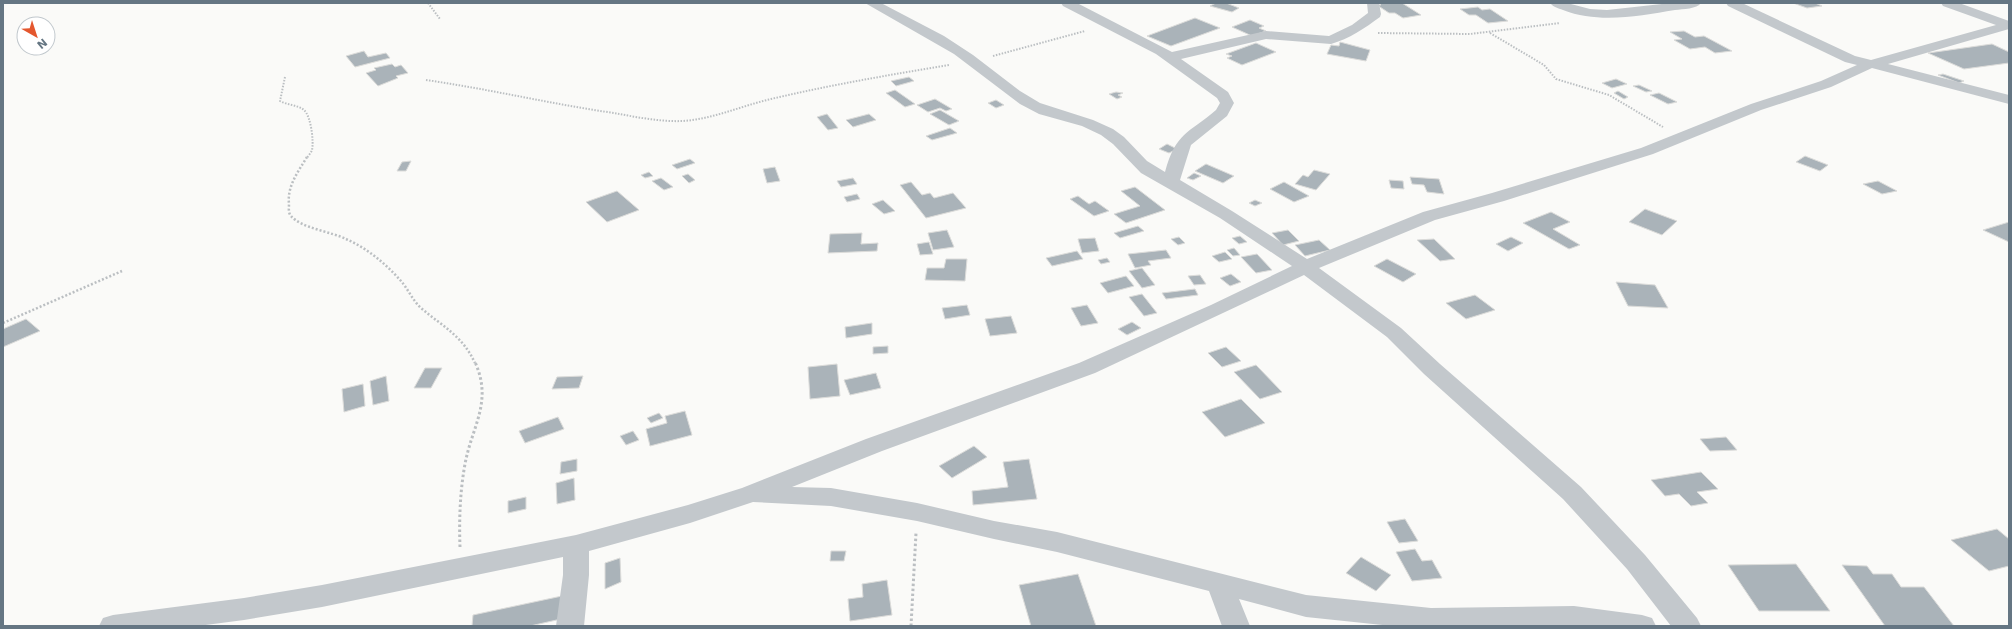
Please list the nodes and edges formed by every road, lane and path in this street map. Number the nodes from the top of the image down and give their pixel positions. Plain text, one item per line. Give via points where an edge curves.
1 (428, 3) edge
2 (871, 3) edge
3 (1067, 3) edge
4 (1373, 3) edge
5 (1556, 3) edge
6 (1695, 3) edge
7 (1732, 3) edge
8 (1947, 3) edge
9 (440, 19) dead end
10 (1108, 23) junction
11 (1561, 23) dead end
12 (2009, 25) edge
13 (1489, 32) junction
14 (1347, 33) junction
15 (1169, 57) junction
16 (974, 63) junction
17 (1868, 64) junction
18 (286, 77) dead end
19 (426, 80) dead end
20 (2009, 100) edge
21 (1680, 139) junction
22 (1171, 182) junction
23 (1305, 267) junction
24 (122, 271) dead end
25 (3, 323) edge
26 (751, 494) junction
27 (917, 512) junction
28 (576, 545) junction
29 (460, 568) junction
30 (1219, 584) junction
31 (113, 626) edge
32 (570, 626) edge
33 (911, 626) edge
34 (1236, 626) edge
35 (1642, 626) edge
36 (1687, 626) edge

1 - 9 path
2 - 16 street via 950,45
3 - 10 street
4 - 14 street via 1375,14
5 - 6 street via 1575,10 1601,14
7 - 17 street via 1850,59
8 - 12 street
10 - 15 street
10 - 16 path
11 - 13 path
12 - 17 street
13 - 14 path via 1401,35
13 - 21 path via 1544,65 1556,79 1609,95
14 - 15 street via 1331,40 1266,35
15 - 22 street via 1223,95 1227,102 1220,115 1184,143
16 - 19 path via 860,79 769,99 712,116 682,121 558,106 463,85
16 - 22 street via 1039,109 1108,132 1140,164
17 - 20 street via 1896,69
17 - 21 street via 1826,84 1756,107
18 - 29 path via 280,101 287,106 303,109 308,115 312,150 290,188 288,204 291,216 300,222 347,239 382,261 402,282 420,307 463,342 481,376 483,388 480,415 466,463 459,525
21 - 23 street via 1614,162 1429,216
22 - 23 street
23 - 26 street via 1087,368 859,451
23 - 36 street via 1414,348 1432,369 1572,493 1636,562
24 - 25 path
26 - 27 street via 831,497
26 - 28 street via 690,514
27 - 30 street via 1057,542
27 - 33 path
28 - 29 street
28 - 32 street via 576,575
29 - 31 street via 322,596
30 - 34 street
30 - 35 street via 1306,606 1362,613 1431,619 1574,617

